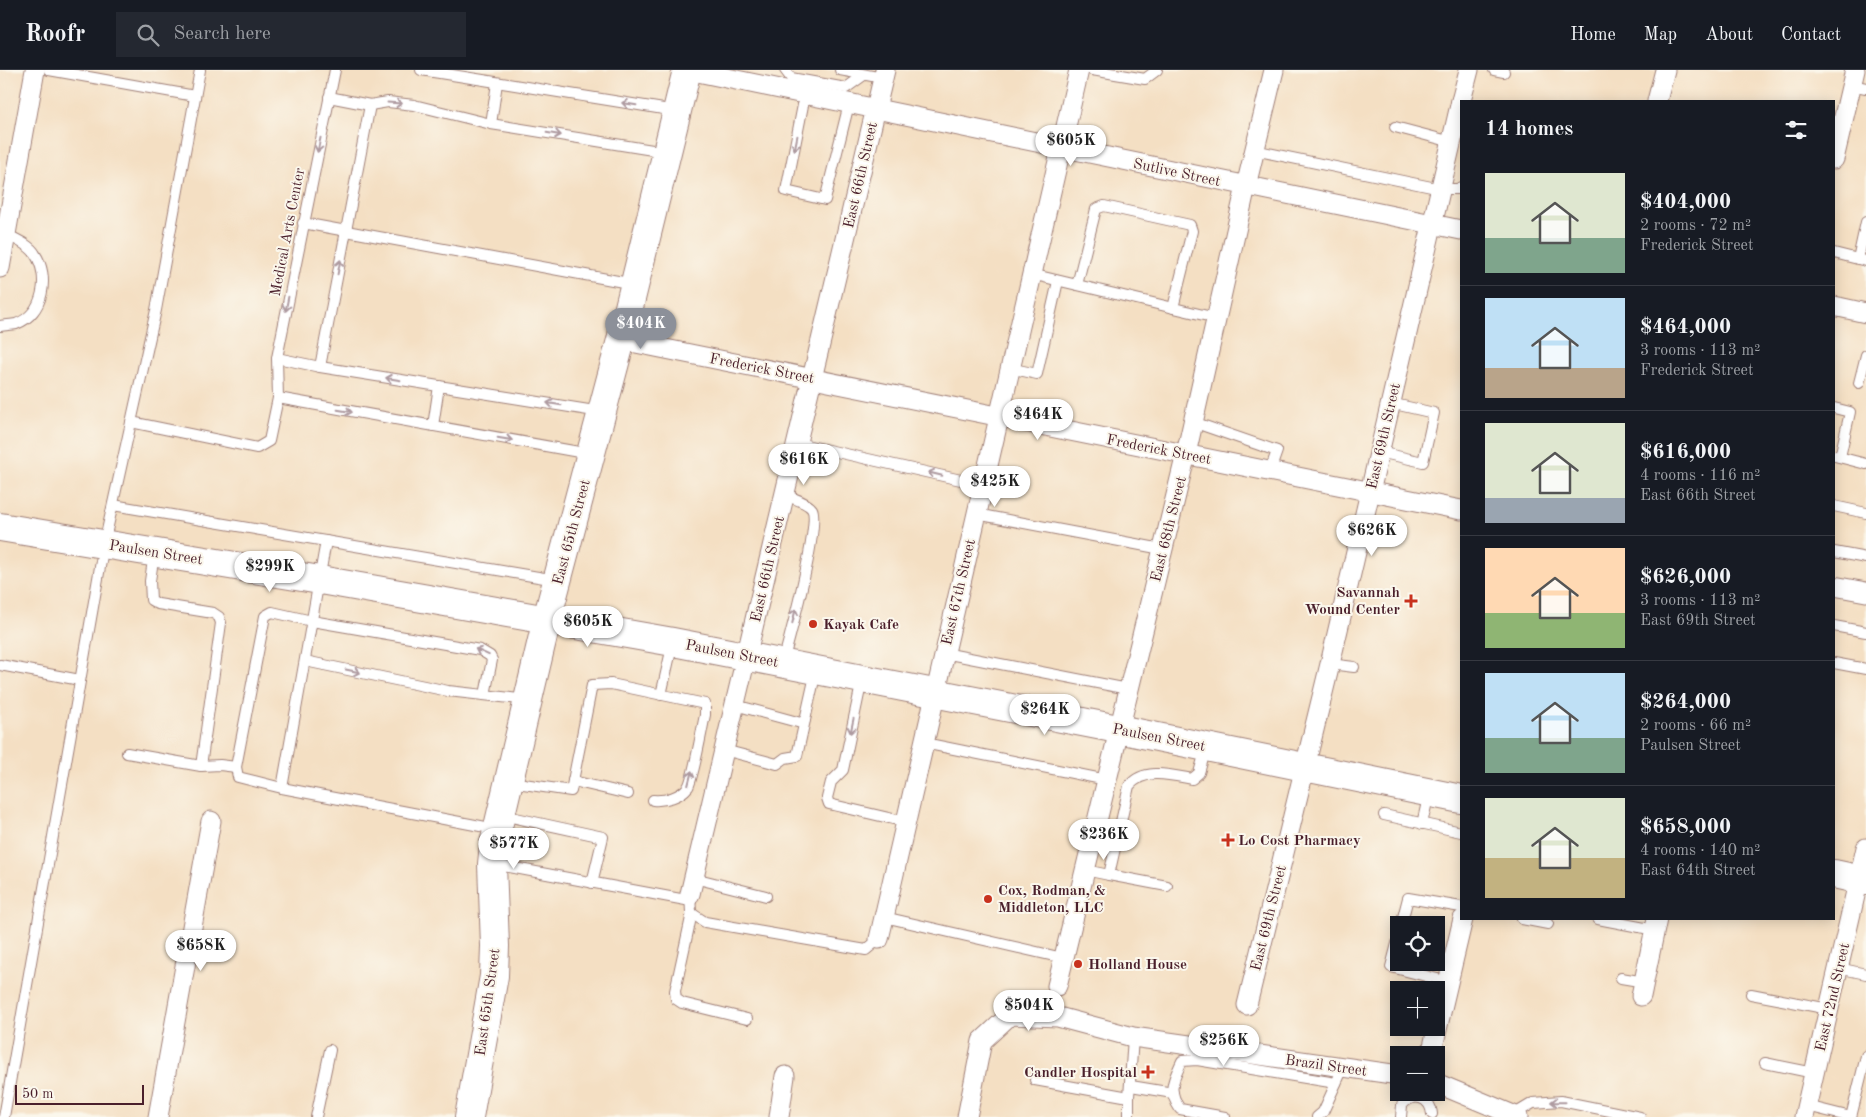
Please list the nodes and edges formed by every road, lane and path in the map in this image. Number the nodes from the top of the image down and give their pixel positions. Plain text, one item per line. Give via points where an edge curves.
1 (35, 70) edge
2 (49, 70) edge
3 (200, 70) edge
4 (335, 70) edge
5 (421, 70) edge
6 (687, 70) edge
7 (785, 70) edge
8 (840, 70) edge
9 (1079, 70) edge
10 (1157, 70) edge
11 (1274, 70) edge
12 (1469, 70) edge
13 (1664, 70) edge
14 (1098, 71) edge
15 (884, 74) edge
16 (864, 75) junction
17 (1857, 81) edge
18 (498, 82) junction
19 (805, 95) junction
20 (196, 96) junction
21 (329, 97) junction
22 (1463, 100) edge
23 (1657, 100) edge
24 (849, 104) junction
25 (370, 105) junction
26 (875, 110) junction
27 (677, 112) junction
28 (1460, 112) edge
29 (491, 124) junction
30 (1395, 126) dead end
31 (1452, 142) junction
32 (1060, 148) junction
33 (1254, 150) junction
34 (668, 152) junction
35 (1835, 156) edge
36 (1246, 186) junction
37 (1460, 188) edge
38 (1441, 189) junction
39 (1866, 222) edge
40 (303, 223) junction
41 (1432, 224) junction
42 (1460, 230) edge
43 (346, 231) junction
44 (6, 234) junction
45 (1835, 253) edge
46 (1862, 260) edge
47 (0, 268) edge
48 (1031, 274) junction
49 (1058, 281) junction
50 (634, 284) junction
51 (1077, 285) junction
52 (1835, 306) edge
53 (1173, 308) junction
54 (1866, 313) edge
55 (1216, 318) junction
56 (0, 326) edge
57 (622, 340) junction
58 (1866, 355) edge
59 (277, 358) junction
60 (320, 367) junction
61 (1009, 368) junction
62 (812, 378) junction
63 (1859, 383) dead end
64 (438, 386) junction
65 (278, 398) junction
66 (1390, 404) junction
67 (1835, 408) edge
68 (602, 412) junction
69 (998, 416) junction
70 (131, 422) junction
71 (1193, 422) junction
72 (433, 426) junction
73 (797, 443) junction
74 (1379, 452) junction
75 (1186, 454) junction
76 (591, 455) junction
77 (1837, 456) edge
78 (1866, 464) edge
79 (1270, 471) junction
80 (983, 485) junction
81 (1370, 491) junction
82 (785, 495) junction
83 (113, 505) junction
84 (1835, 506) edge
85 (1460, 510) edge
86 (1866, 513) edge
87 (976, 514) junction
88 (0, 527) edge
89 (1361, 530) junction
90 (1383, 534) dead end
91 (326, 541) junction
92 (104, 544) junction
93 (1162, 549) junction
94 (154, 552) junction
95 (1835, 552) edge
96 (1866, 558) edge
97 (320, 580) junction
98 (558, 580) junction
99 (1835, 586) edge
100 (1866, 592) edge
101 (547, 619) junction
102 (312, 621) junction
103 (1835, 626) edge
104 (1866, 632) edge
105 (673, 642) junction
106 (944, 654) junction
107 (746, 656) junction
108 (305, 661) junction
109 (783, 663) junction
110 (1835, 663) edge
111 (1330, 664) junction
112 (0, 665) edge
113 (1354, 667) dead end
114 (1866, 669) edge
115 (816, 670) junction
116 (862, 679) junction
117 (80, 680) junction
118 (1128, 689) junction
119 (935, 693) junction
120 (485, 695) junction
121 (661, 695) junction
122 (528, 700) junction
123 (735, 706) junction
124 (805, 720) junction
125 (1118, 729) junction
126 (924, 742) junction
127 (1206, 747) junction
128 (724, 750) junction
129 (128, 754) dead end
130 (201, 766) junction
131 (236, 767) junction
132 (1305, 767) junction
133 (1107, 780) junction
134 (573, 781) junction
135 (509, 782) junction
136 (282, 788) junction
137 (1430, 792) junction
138 (628, 794) dead end
139 (1460, 799) edge
140 (652, 800) dead end
141 (1384, 816) dead end
142 (211, 821) dead end
143 (500, 822) junction
144 (906, 822) junction
145 (1422, 824) junction
146 (1460, 832) edge
147 (1866, 848) edge
148 (492, 864) junction
149 (1085, 870) junction
150 (1109, 875) junction
151 (1853, 878) edge
152 (592, 883) junction
153 (1167, 886) dead end
154 (692, 891) junction
155 (766, 896) dead end
156 (1460, 907) edge
157 (692, 913) junction
158 (1403, 916) edge
159 (884, 917) junction
160 (1463, 920) edge
161 (1527, 920) edge
162 (1610, 920) edge
163 (1548, 924) dead end
164 (1656, 924) edge
165 (879, 939) joint
166 (1063, 958) junction
167 (1838, 968) junction
168 (1407, 971) edge
169 (1866, 974) edge
170 (1621, 978) dead end
171 (1449, 982) junction
172 (1057, 986) dead end
173 (1643, 989) joint
174 (1751, 994) dead end
175 (1247, 1004) dead end
176 (1829, 1009) junction
177 (747, 1019) dead end
178 (1134, 1037) junction
179 (1433, 1046) edge
180 (330, 1050) dead end
181 (1866, 1056) edge
182 (1765, 1064) dead end
183 (1814, 1073) junction
184 (1390, 1075) edge
185 (785, 1076) dead end
186 (1340, 1076) junction
187 (1035, 1080) dead end
188 (1131, 1086) junction
189 (1445, 1087) edge
190 (1173, 1093) junction
191 (1129, 1098) junction
192 (1406, 1101) edge
193 (1427, 1101) edge
194 (1805, 1111) edge
195 (1432, 1114) dead end
196 (1515, 1116) edge
197 (4, 1117) edge
198 (158, 1117) edge
199 (316, 1117) edge
200 (469, 1117) edge
201 (779, 1117) edge
202 (968, 1117) edge
203 (1128, 1117) edge
204 (1225, 1117) edge
205 (1318, 1117) edge
206 (1400, 1117) edge
207 (1640, 1117) edge
208 (1852, 1117) edge

1 - 44 street
2 - 20 lane
3 - 20 lane
4 - 21 lane, Medical Arts Center
5 - 18 lane
6 - 19 street, Sutlive Street
6 - 27 street, East 65th Street
7 - 16 lane via 791,78 846,88
8 - 16 lane
9 - 32 street, East 67th Street
10 - 14 lane via 1145,79
11 - 33 street, East 68th Street
12 - 22 street, East 69th Street
13 - 23 street
15 - 16 lane
15 - 26 street, East 66th Street
17 - 35 street
27 -> 18 lane
18 - 29 lane
19 - 24 street, Sutlive Street
19 -> 24 lane via 786,191 825,200
20 - 70 lane via 156,310
21 - 25 lane
21 -> 40 lane, Medical Arts Center
24 - 26 street, Sutlive Street
25 -> 29 lane via 388,102 414,105
25 - 43 lane
26 - 32 street, Sutlive Street
26 - 62 street, East 66th Street
27 - 34 street, East 65th Street
28 - 31 street, East 69th Street
29 -> 34 lane
30 - 31 lane
31 - 38 street, East 69th Street
32 - 36 street, Sutlive Street
32 - 48 street, East 67th Street
33 - 36 street, East 68th Street
33 - 38 lane
34 - 50 street, East 65th Street
36 - 41 street, Sutlive Street
36 - 55 street, East 68th Street
37 - 38 lane
38 - 41 street, East 69th Street
39 - 46 lane
40 - 43 lane
40 -> 59 lane, Medical Arts Center
41 - 42 street, Sutlive Street
41 - 66 street, East 69th Street
43 - 50 lane
60 -> 43 lane
44 - 47 street
44 - 56 lane via 34,252 43,270 42,296 32,313 17,323
45 - 46 lane
48 - 49 lane
48 - 61 street, East 67th Street
49 - 51 lane
49 - 61 lane via 1037,374
50 - 57 street, East 65th Street
51 - 53 lane
51 - 53 lane via 1096,209 1104,206 1190,225 1192,231
52 - 54 street
53 - 55 lane
55 - 71 street, East 68th Street
57 - 62 street, Frederick Street
57 - 68 street, East 65th Street
58 - 63 lane
59 - 60 lane
59 - 65 lane, Medical Arts Center
64 -> 60 lane
61 - 69 street, East 67th Street
62 - 69 street, Frederick Street
62 - 73 street, East 66th Street
68 -> 64 lane
64 - 72 lane
65 - 70 lane, Medical Arts Center via 269,441 257,448
65 -> 72 lane
66 - 74 street, East 69th Street
66 - 74 lane via 1434,413 1423,462
67 - 77 lane via 1850,412
68 - 76 street, East 65th Street
69 - 75 street, Frederick Street
69 - 80 street, East 67th Street
70 - 83 lane
71 - 75 street, East 68th Street
71 - 79 lane via 1277,451
72 -> 76 lane
80 -> 73 lane
73 - 82 street, East 66th Street
74 - 81 street, East 69th Street
75 - 79 street, Frederick Street
75 - 93 street, East 68th Street
76 - 98 street, East 65th Street
77 - 78 lane
79 - 81 street, Frederick Street
80 - 87 street, East 67th Street
81 - 85 street, Frederick Street
81 - 89 street, East 69th Street
82 - 107 street, East 66th Street
109 -> 82 lane via 814,520 813,510 808,505
83 - 91 lane
83 - 92 lane
84 - 86 lane
87 - 93 lane
87 - 106 street, East 67th Street
88 - 92 street, Paulsen Street
89 - 90 lane
89 - 111 street, East 69th Street
91 - 97 lane
91 - 98 lane
92 - 94 street, Paulsen Street
92 - 117 lane
93 - 118 street, East 68th Street
94 - 97 street, Paulsen Street
94 - 130 lane via 150,581 152,600 158,604 213,613 221,623
95 - 96 lane
97 - 101 street, Paulsen Street
97 - 102 lane
98 - 101 street, East 65th Street
99 - 100 street
101 - 105 street, Paulsen Street
101 - 122 street, East 65th Street
102 - 108 lane
120 -> 102 lane via 492,660 480,650
102 - 131 lane via 272,612 265,616
103 - 104 lane
105 - 107 street, Paulsen Street
105 - 121 lane
106 - 118 lane
106 - 119 street, East 67th Street
107 - 109 street, Paulsen Street
107 - 123 street, East 66th Street
108 -> 120 lane via 448,691
108 - 136 lane
109 - 115 street, Paulsen Street
110 - 114 lane
111 - 113 lane
111 - 132 street, East 69th Street
112 - 117 lane
115 - 116 street, Paulsen Street
115 - 124 lane
116 - 119 street, Paulsen Street
116 -> 144 lane via 843,770 831,782 827,798 829,804
117 - 197 lane
118 - 125 street, East 68th Street
119 - 125 street, Paulsen Street
119 - 126 street, East 67th Street
120 - 122 lane
121 - 134 lane via 611,684 592,684
140 -> 121 lane via 679,796 689,786 705,715 705,704
122 - 135 street, East 65th Street
123 - 124 lane via 801,723
123 - 128 street, East 66th Street
124 - 128 lane via 797,756 785,758 777,764
125 - 127 street, Paulsen Street
125 - 133 street, East 68th Street
126 - 133 lane
126 - 144 street, East 67th Street
127 - 132 street, Paulsen Street
127 - 150 lane via 1199,773 1192,779 1145,774 1135,778 1129,786
128 - 154 street, East 66th Street
129 - 130 lane
130 - 131 lane via 220,764
131 - 136 lane via 238,777
132 - 137 street, Paulsen Street
132 - 175 street, East 69th Street
133 - 149 street, East 68th Street
134 - 135 lane via 572,791
134 - 138 lane
135 - 143 street, East 65th Street
136 - 143 lane
137 - 139 street, Paulsen Street
137 - 145 lane
141 - 145 lane
142 - 198 street
143 - 148 street, East 65th Street
143 - 152 lane via 602,837
144 - 159 street, East 67th Street
145 - 146 lane
147 - 151 street, East 72nd Street
148 - 152 lane
148 - 200 street, East 65th Street via 494,976
149 - 150 lane
149 - 166 street, East 68th Street
150 - 153 lane
151 - 167 street, East 72nd Street
152 - 154 lane
154 - 155 lane
154 - 157 lane
156 - 158 lane via 1408,898
157 - 165 lane via 705,922 866,950
157 - 177 lane via 674,991 676,999
159 - 165 street, East 67th Street
159 - 166 lane
160 - 171 street
161 - 163 lane
162 - 164 lane
164 - 173 street
166 - 172 street, East 68th Street
167 - 169 lane
167 - 176 street, East 72nd Street
168 - 171 lane
170 - 173 lane
171 - 179 street
174 - 176 lane
176 - 183 street, East 72nd Street
178 - 186 street, Brazil Street
178 - 188 lane
178 - 202 street, Brazil Street via 1058,1017 1010,1015 982,1041
180 - 199 lane
181 - 208 lane
182 - 183 lane
183 - 194 street, East 72nd Street
184 - 186 street, Brazil Street
185 - 201 street
186 - 190 lane via 1182,1061 1172,1082
186 - 205 lane via 1324,1112
187 - 191 lane
188 - 190 lane
188 - 191 lane
189 - 196 street
190 - 204 lane via 1180,1109
191 - 203 lane
192 - 206 lane
193 - 195 lane
194 - 208 lane
207 -> 196 lane via 1561,1100 1533,1103

